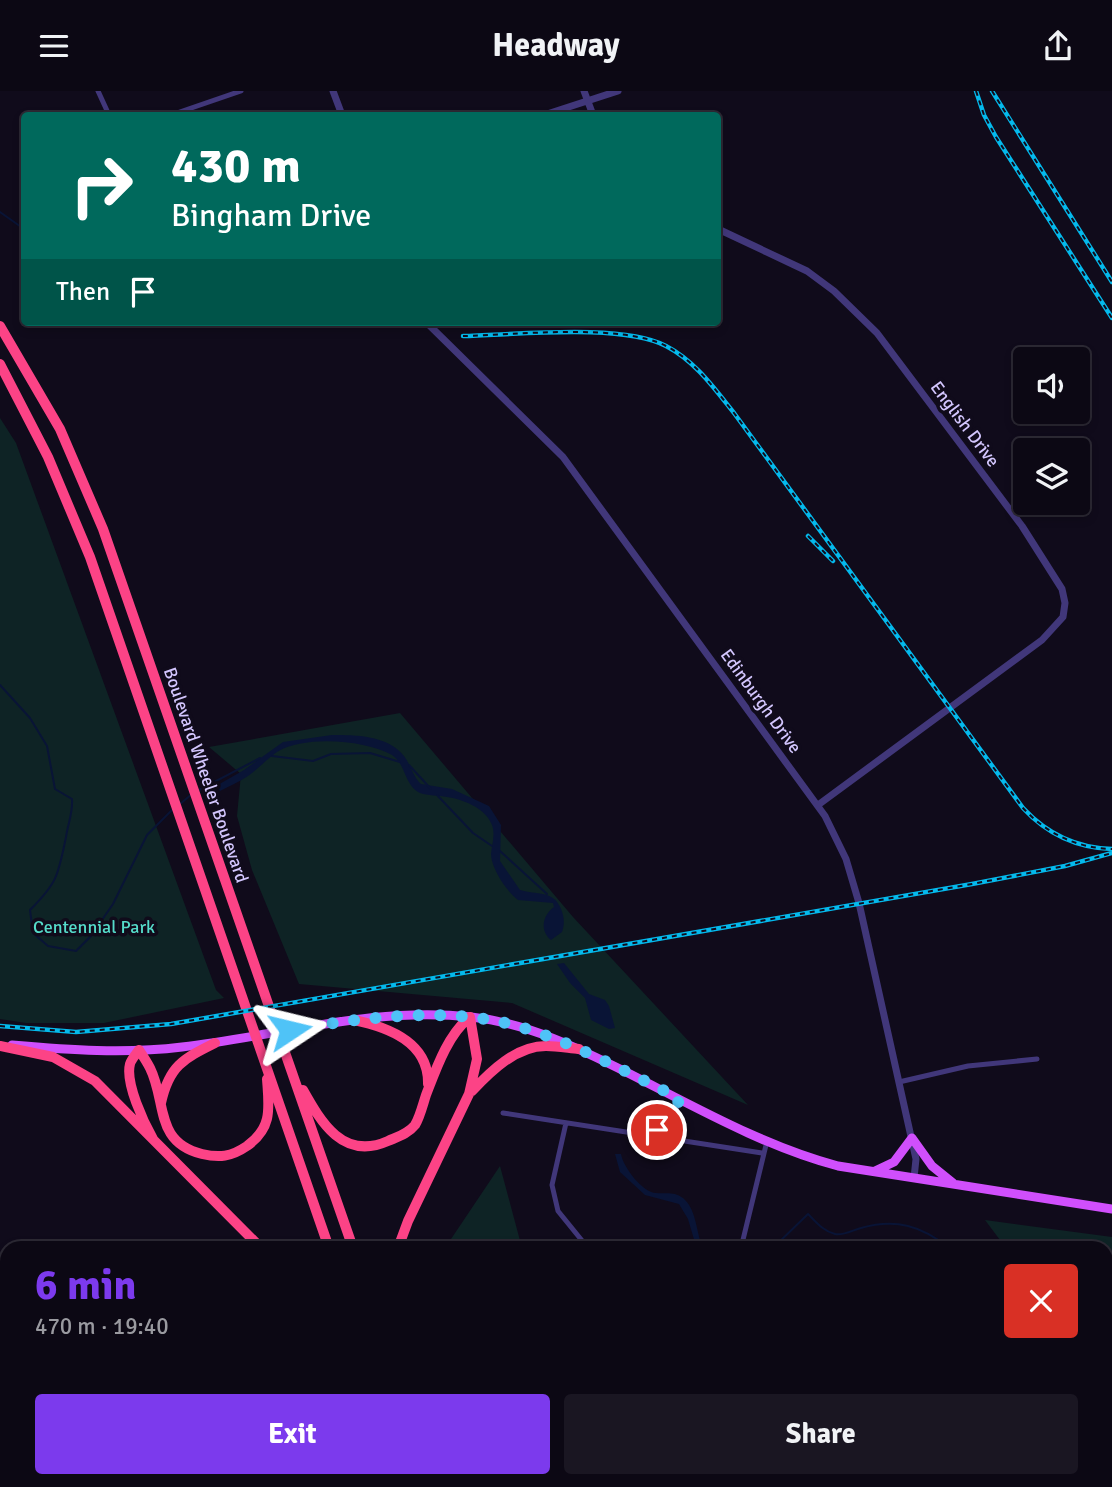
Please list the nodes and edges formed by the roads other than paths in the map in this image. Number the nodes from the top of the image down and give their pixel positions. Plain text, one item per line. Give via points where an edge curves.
1 (98, 91) edge
2 (241, 91) edge
3 (333, 91) edge
4 (584, 91) edge
5 (618, 91) edge
6 (587, 101) junction
7 (108, 112) edge
8 (180, 112) edge
9 (341, 112) edge
10 (553, 112) edge
11 (592, 112) edge
12 (721, 230) edge
13 (0, 325) edge
14 (430, 326) edge
15 (0, 364) edge
16 (818, 805) junction
17 (470, 1017) junction
18 (354, 1020) junction
19 (215, 1043) junction
20 (0, 1045) edge
21 (579, 1049) junction
22 (139, 1050) junction
23 (1037, 1059) dead end
24 (265, 1063) junction
25 (294, 1074) junction
26 (899, 1082) junction
27 (427, 1091) junction
28 (470, 1094) junction
29 (679, 1098) junction
30 (160, 1107) junction
31 (503, 1113) dead end
32 (566, 1123) junction
33 (640, 1135) junction
34 (153, 1139) junction
35 (912, 1139) junction
36 (767, 1141) junction
37 (762, 1153) junction
38 (871, 1171) junction
39 (914, 1178) junction
40 (954, 1184) junction
41 (1112, 1209) edge
42 (254, 1241) edge
43 (327, 1241) edge
44 (350, 1241) edge
45 (401, 1241) edge
46 (582, 1241) edge
47 (743, 1241) edge

1 - 7 street
2 - 8 street
3 - 9 street
4 - 6 street
5 - 6 street
6 - 10 street
6 - 11 street
12 - 16 street, English Drive via 807,271 868,322 1022,526 1062,589 1065,603 1063,617 1042,639
13 - 25 highway, Boulevard Wheeler Boulevard via 60,429 103,529
14 - 16 street, Edinburgh Drive via 563,457
15 - 24 highway via 48,457 90,557
16 - 26 street, Edinburgh Drive via 850,872
17 - 18 main road
17 - 21 main road via 519,1027
17 - 27 highway via 459,1026
17 - 28 highway via 477,1059
18 - 19 main road
18 - 27 highway via 403,1037 428,1071
19 - 22 main road
19 - 30 highway via 180,1062 170,1075
20 - 22 main road
20 - 34 highway via 53,1057 74,1067 95,1081
21 - 28 highway via 543,1046 523,1052 502,1062
21 - 29 main road
22 - 30 highway via 151,1069
22 - 34 highway via 130,1064 131,1082 139,1115
23 - 26 street via 968,1066
24 - 30 highway via 266,1126 238,1152 218,1158 187,1150 165,1126
24 - 43 highway
25 - 27 highway via 322,1124 342,1142 369,1146 407,1133 416,1123
25 - 44 highway, Boulevard Wheeler Boulevard
26 - 35 street, Edinburgh Drive
28 - 45 highway
29 - 33 street via 676,1115 668,1124
29 - 36 main road
31 - 32 street
32 - 33 street
32 - 46 street via 552,1185 558,1211
33 - 37 street
34 - 42 highway
35 - 38 main road via 894,1162
35 - 39 street, Edinburgh Drive
35 - 40 main road via 932,1166
36 - 37 street
36 - 38 main road via 838,1166
37 - 47 street
38 - 39 main road
39 - 40 main road
40 - 41 main road

